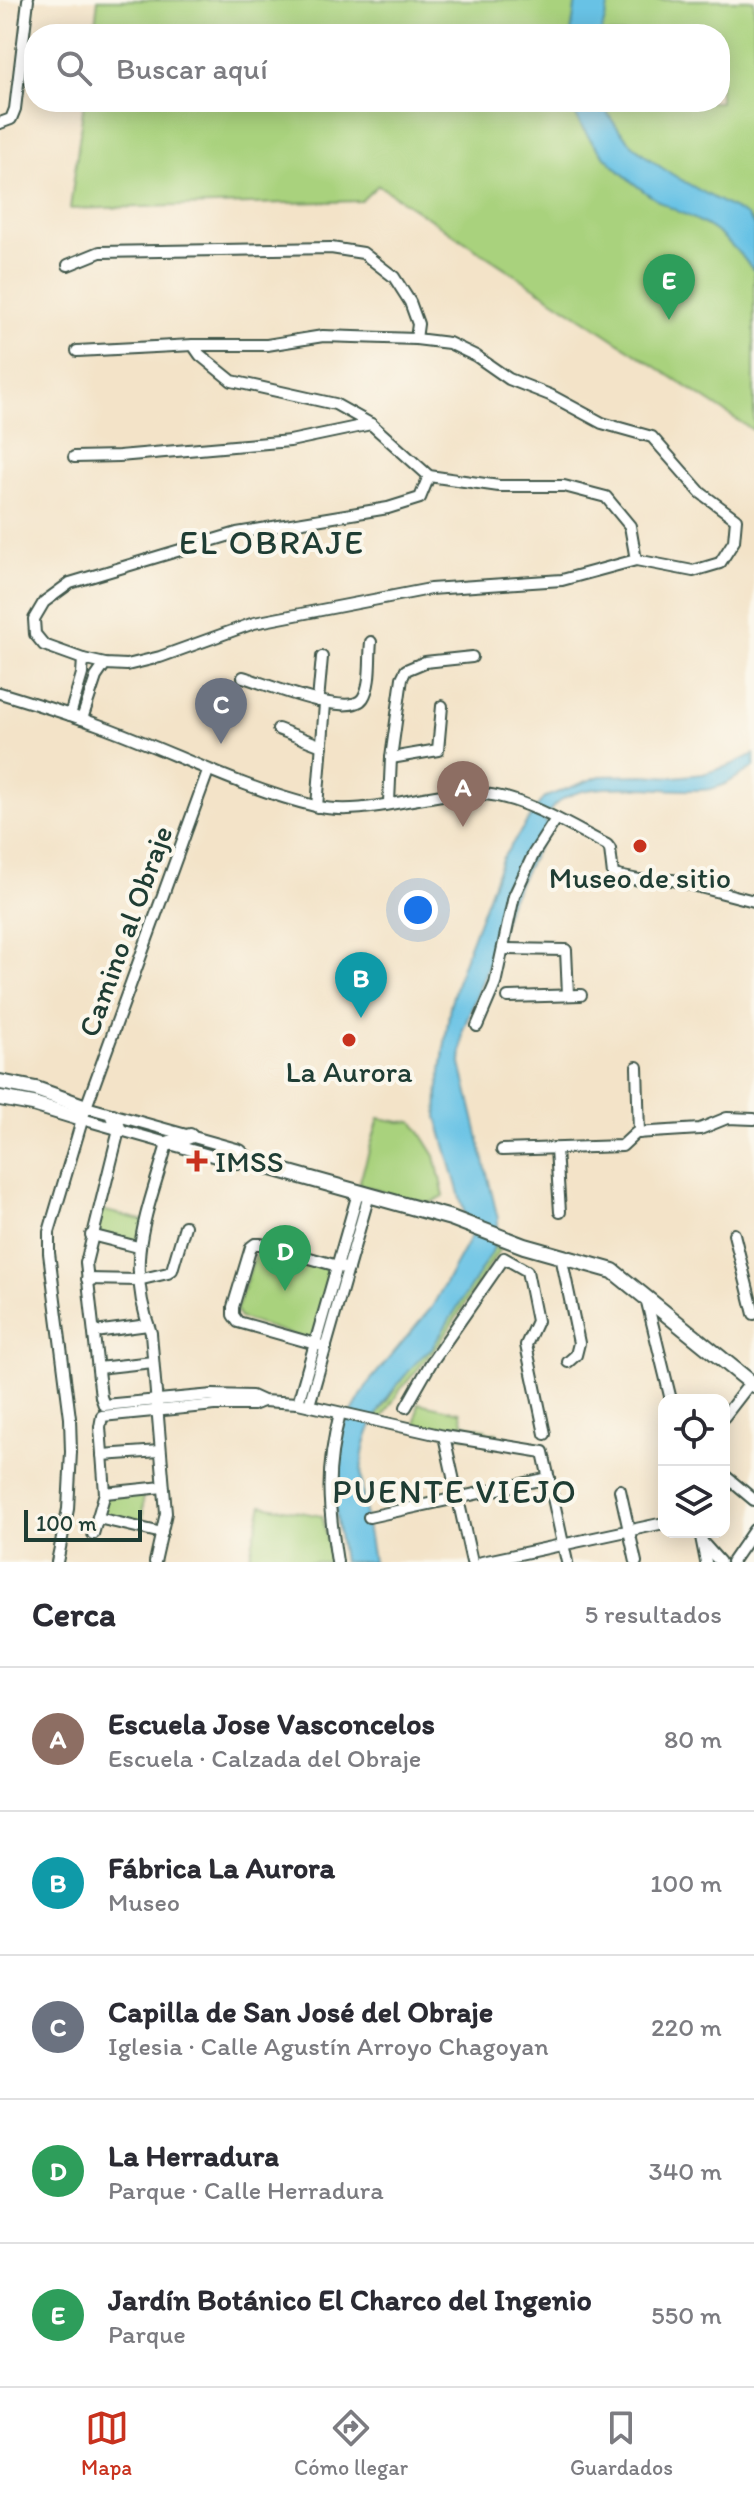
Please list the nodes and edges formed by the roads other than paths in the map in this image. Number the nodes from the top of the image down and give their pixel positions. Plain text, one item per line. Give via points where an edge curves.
1 (28, 0) edge
2 (25, 24) edge
3 (24, 34) edge
4 (0, 123) edge
5 (68, 265) dead end
6 (416, 339) junction
7 (193, 345) junction
8 (77, 351) dead end
9 (371, 424) junction
10 (74, 457) dead end
11 (429, 476) junction
12 (636, 560) junction
13 (371, 642) dead end
14 (322, 657) dead end
15 (472, 657) dead end
16 (83, 659) junction
17 (105, 664) junction
18 (243, 677) dead end
19 (0, 693) edge
20 (322, 702) junction
21 (442, 706) dead end
22 (70, 715) junction
23 (82, 719) junction
24 (278, 729) dead end
25 (322, 746) junction
26 (391, 758) junction
27 (208, 771) junction
28 (389, 802) junction
29 (317, 807) junction
30 (554, 818) junction
31 (754, 901) edge
32 (505, 949) junction
33 (568, 995) junction
34 (581, 995) dead end
35 (508, 997) dead end
36 (477, 1026) dead end
37 (637, 1067) dead end
38 (0, 1082) edge
39 (0, 1098) edge
40 (84, 1113) junction
41 (113, 1116) junction
42 (754, 1119) edge
43 (119, 1130) junction
44 (639, 1133) junction
45 (190, 1136) junction
46 (167, 1144) junction
47 (556, 1149) junction
48 (502, 1150) dead end
49 (254, 1163) junction
50 (363, 1194) junction
51 (560, 1212) dead end
52 (185, 1226) dead end
53 (734, 1234) dead end
54 (91, 1235) junction
55 (524, 1246) junction
56 (138, 1247) junction
57 (561, 1256) junction
58 (518, 1266) junction
59 (342, 1267) junction
60 (87, 1279) junction
61 (138, 1280) junction
62 (646, 1298) junction
63 (754, 1314) edge
64 (148, 1325) junction
65 (95, 1332) junction
66 (320, 1346) junction
67 (153, 1362) junction
68 (568, 1362) dead end
69 (98, 1368) junction
70 (752, 1384) edge
71 (670, 1394) edge
72 (303, 1404) junction
73 (157, 1405) junction
74 (406, 1407) dead end
75 (103, 1410) junction
76 (730, 1410) edge
77 (345, 1414) junction
78 (545, 1434) dead end
79 (444, 1436) junction
80 (160, 1451) junction
81 (102, 1455) junction
82 (549, 1478) junction
83 (730, 1480) edge
84 (163, 1487) junction
85 (620, 1490) dead end
86 (105, 1493) junction
87 (458, 1497) junction
88 (754, 1500) edge
89 (369, 1517) dead end
90 (98, 1518) junction
91 (658, 1524) edge
92 (754, 1530) edge
93 (629, 1531) junction
94 (162, 1533) junction
95 (93, 1534) dead end
96 (701, 1538) edge
97 (702, 1538) edge
98 (563, 1545) junction
99 (59, 1561) edge
100 (155, 1562) edge
101 (337, 1562) edge
102 (472, 1562) edge
103 (482, 1562) edge
104 (567, 1562) edge
105 (636, 1562) edge
106 (706, 1562) edge
107 (720, 1562) edge
108 (732, 1562) edge

1 - 2 street
3 - 4 street via 15,109 11,119
5 - 6 street via 100,252 331,248 363,253 394,277 410,302 418,324
6 - 7 street via 323,336 267,345
6 - 12 street via 449,343 509,379 602,423 652,437 701,493 736,519 734,541 720,563 693,571
7 - 8 street
7 - 9 street via 232,381 335,404
9 - 10 street via 290,441
9 - 11 street
11 - 12 street via 499,486 564,486 606,497 630,526
11 - 16 street via 420,498 388,508 237,533 70,583 44,602 34,619 35,634 44,645
12 - 17 street via 562,580 430,589 254,623 160,657
13 - 20 street via 362,700
14 - 20 street
15 - 26 street via 425,662 406,670
16 - 17 street
16 - 22 street
17 - 23 street
18 - 20 street
19 - 22 street
20 - 25 street
21 - 26 street via 438,750
22 - 23 street
23 - 27 street
24 - 25 street
25 - 29 street
26 - 28 street
27 - 29 street
27 - 40 street, Camino al Obraje
28 - 29 street via 345,810
28 - 30 street via 475,793 531,805
30 - 31 street via 607,845 613,875 673,880
30 - 32 street via 514,896
32 - 33 street via 566,950
32 - 36 street
33 - 34 street
33 - 35 street
37 - 44 street
38 - 40 main road via 36,1089
39 - 40 main road
40 - 41 street
40 - 43 street
40 - 99 street, Camino al Obraje via 48,1241 70,1418 68,1509
41 - 43 main road
41 - 45 street
42 - 44 street via 727,1118 700,1129
43 - 46 street
43 - 54 street
44 - 47 street via 622,1146
45 - 46 main road
45 - 49 street via 240,1150
46 - 49 street
46 - 56 street
47 - 48 street
47 - 51 street
49 - 50 main road
50 - 55 main road via 455,1219
50 - 59 street
52 - 61 street via 172,1270
53 - 63 street
54 - 56 street
54 - 60 street
55 - 57 main road
55 - 58 street
56 - 61 street
57 - 62 main road via 613,1271
57 - 68 street via 579,1343
58 - 74 street via 504,1258
58 - 78 street via 527,1271 537,1321 526,1345
59 - 66 street
59 - 66 street via 255,1244 233,1307 238,1322
60 - 61 street
60 - 65 street
61 - 64 street
62 - 70 main road
62 - 71 street
64 - 65 street
64 - 67 street
65 - 69 street
66 - 72 street
67 - 69 street
67 - 73 street
69 - 75 street
70 - 76 street
72 - 73 street via 252,1396
72 - 77 street
73 - 75 street
73 - 80 street
75 - 81 street
77 - 79 street
77 - 101 street via 330,1449 328,1476
79 - 82 street via 543,1452
79 - 87 street
80 - 81 street
80 - 84 street
81 - 86 street
82 - 87 street
82 - 98 street
83 - 88 street
84 - 86 street
84 - 94 street
85 - 93 street
86 - 90 street
87 - 89 street
87 - 102 street
90 - 94 street
90 - 95 street
91 - 93 street
92 - 108 street
93 - 98 street
93 - 105 street
94 - 100 street
96 - 106 street
97 - 107 street
98 - 103 street
98 - 104 street

